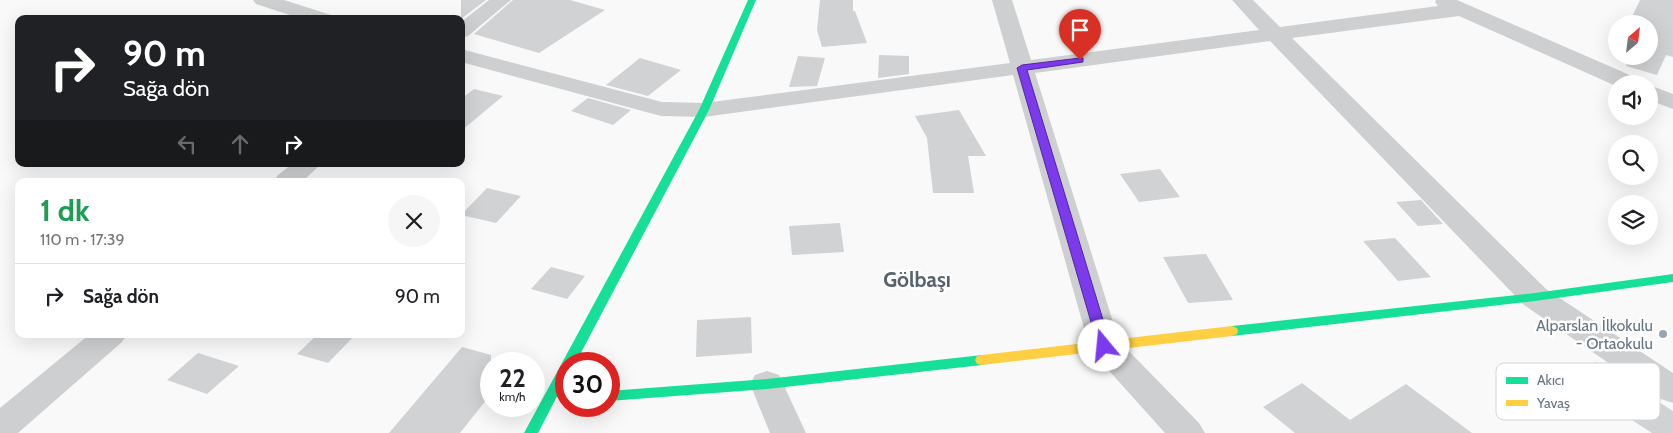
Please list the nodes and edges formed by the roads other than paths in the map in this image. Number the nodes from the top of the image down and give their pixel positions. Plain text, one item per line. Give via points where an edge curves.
1 (263, 0) edge
2 (501, 0) edge
3 (752, 0) edge
4 (1002, 0) edge
5 (1242, 0) edge
6 (1441, 0) edge
7 (1462, 9) junction
8 (311, 15) edge
9 (465, 29) edge
10 (1274, 34) junction
11 (465, 56) edge
12 (1022, 68) junction
13 (1611, 75) edge
14 (1658, 96) edge
15 (1673, 102) edge
16 (704, 110) junction
17 (304, 167) edge
18 (292, 178) edge
19 (1673, 278) edge
20 (1535, 297) junction
21 (106, 338) edge
22 (1104, 346) junction
23 (574, 352) edge
24 (1633, 363) edge
25 (1660, 381) edge
26 (767, 384) junction
27 (1673, 390) edge
28 (620, 395) edge
29 (555, 404) edge
30 (0, 428) edge
31 (531, 433) edge
32 (788, 433) edge
33 (1187, 433) edge

1 - 8 street
2 - 9 street
3 - 16 street
4 - 12 street
5 - 10 street
6 - 7 street
7 - 10 street
7 - 13 street
10 - 12 street
10 - 20 street
11 - 16 street via 661,109
12 - 16 street
12 - 22 street
14 - 15 street
16 - 23 street
17 - 18 street
19 - 20 street
20 - 22 street
20 - 24 street
21 - 30 street
22 - 26 street
22 - 33 street
25 - 27 street
26 - 28 street
26 - 32 street
29 - 31 street

